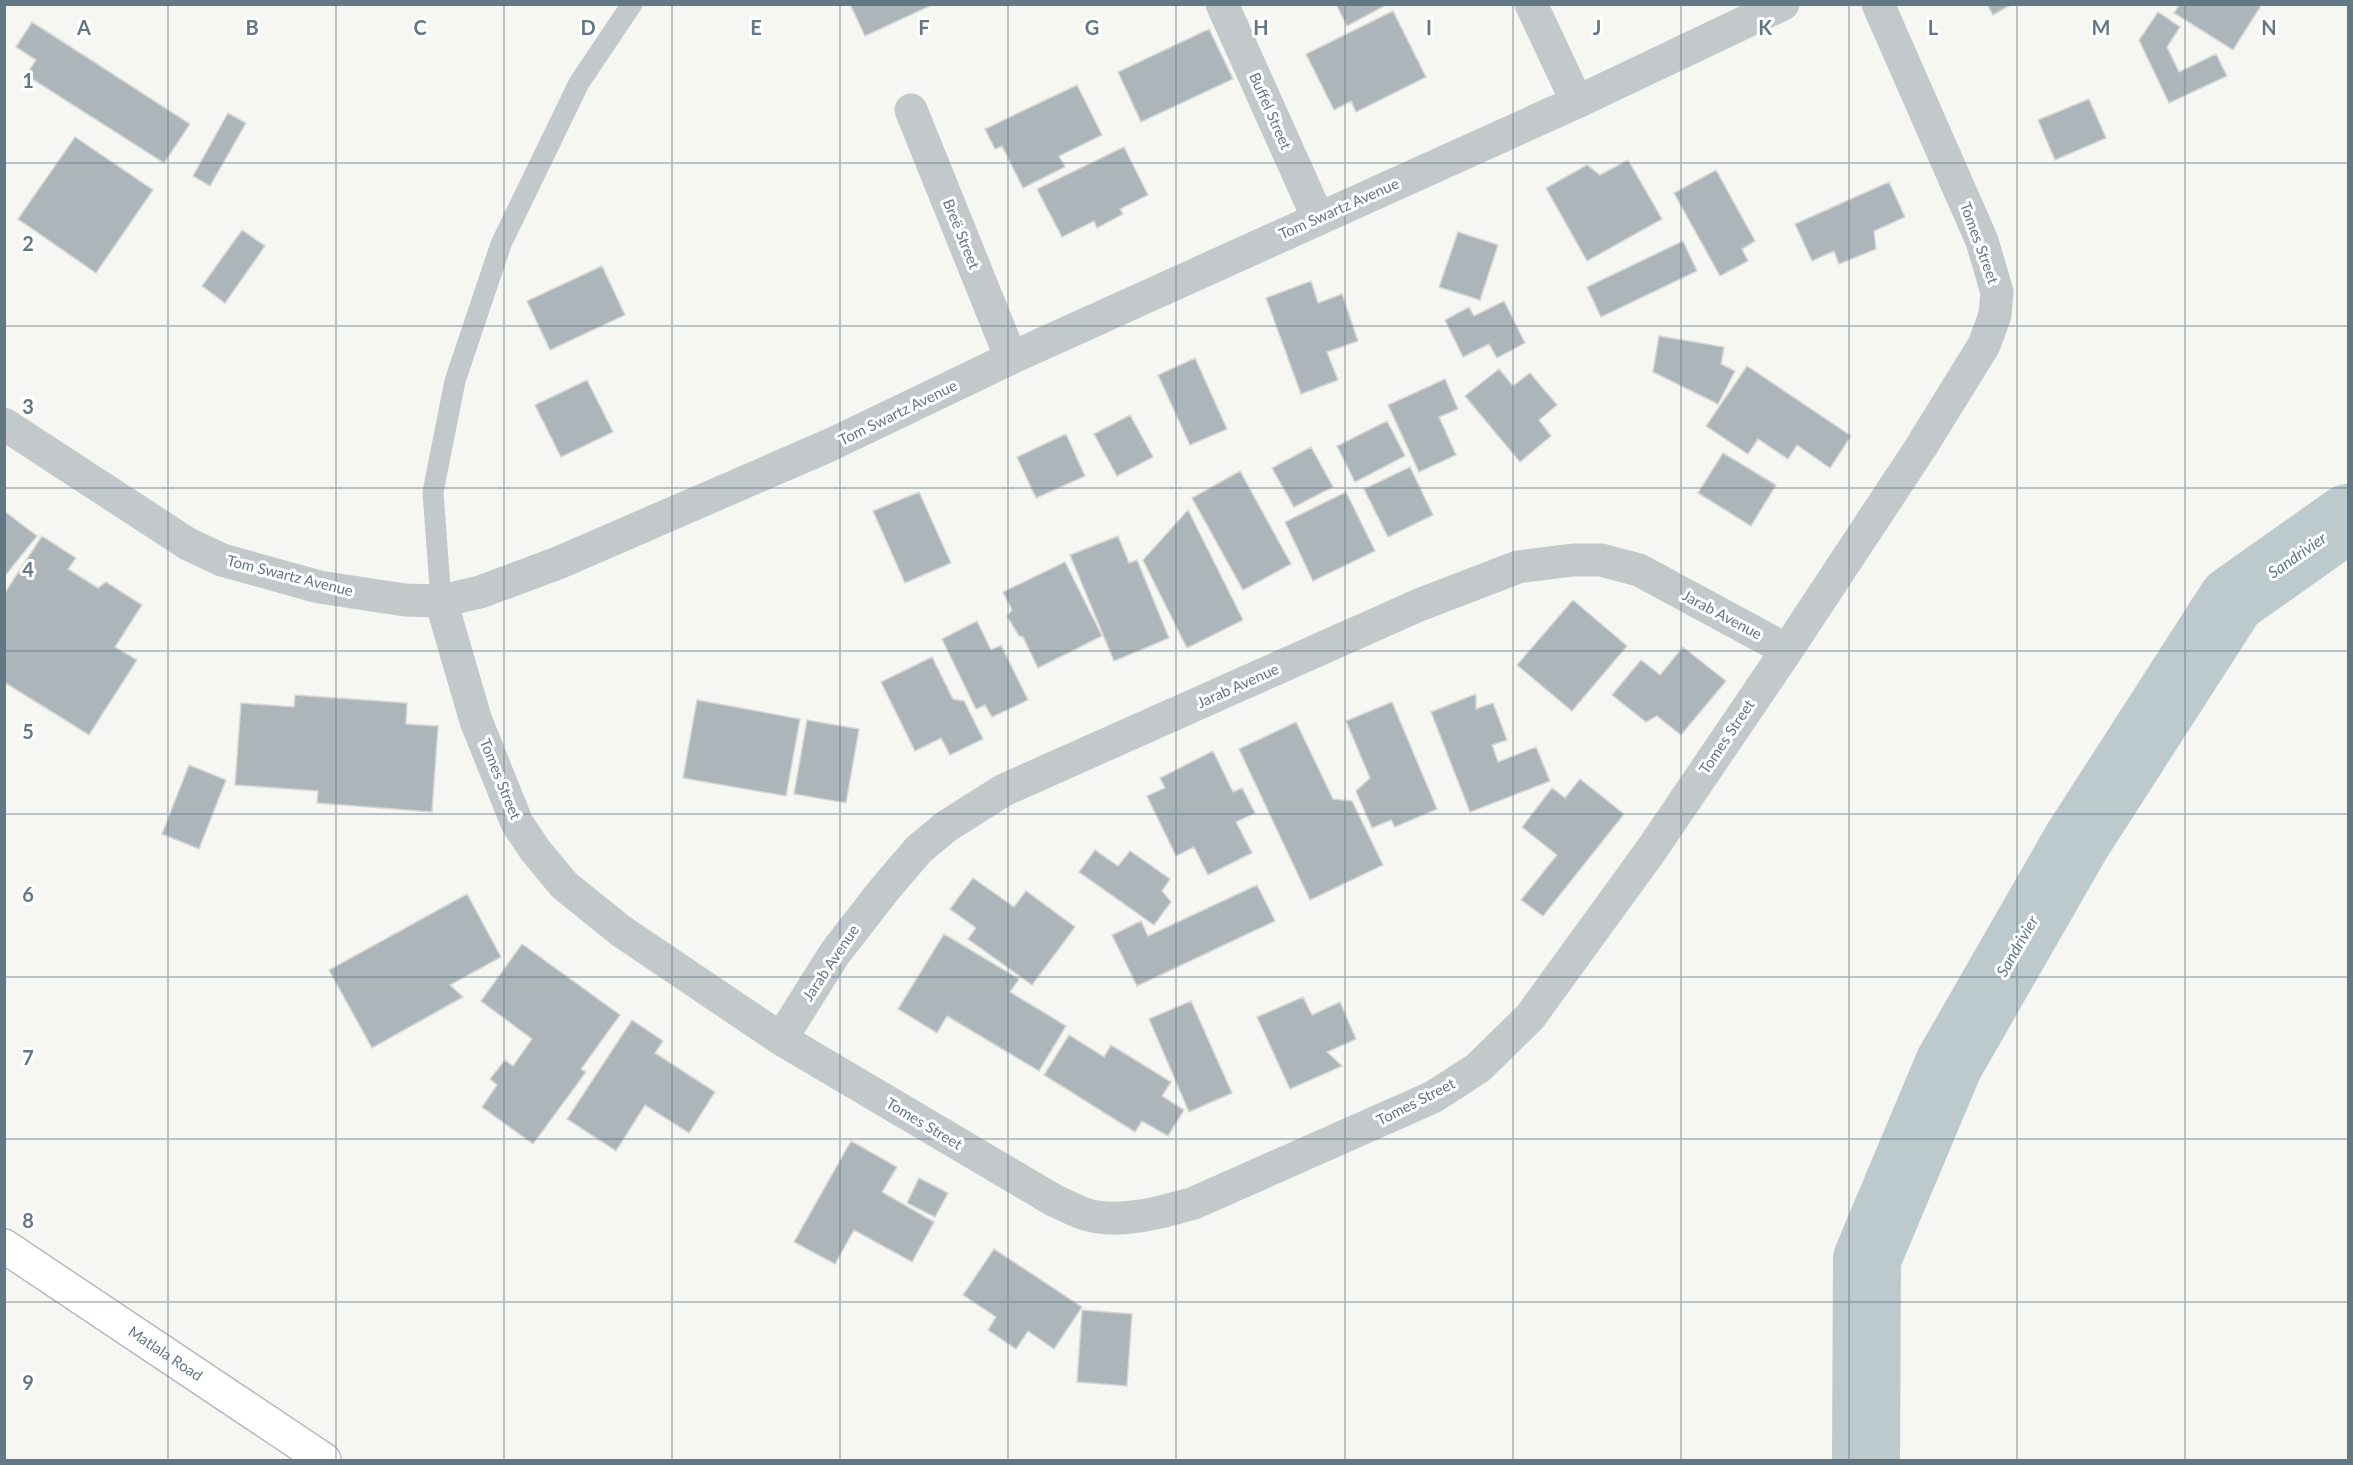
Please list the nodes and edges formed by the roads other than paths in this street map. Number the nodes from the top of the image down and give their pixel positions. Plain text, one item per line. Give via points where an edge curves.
1 (632, 4) edge
2 (1222, 4) edge
3 (1531, 4) edge
4 (1783, 4) edge
5 (1878, 4) edge
6 (1577, 102) junction
7 (911, 110) dead end
8 (1318, 218) junction
9 (1011, 358) junction
10 (4, 424) edge
11 (441, 601) junction
12 (1787, 650) junction
13 (781, 1039) junction
14 (4, 1246) edge
15 (324, 1461) edge

1 - 11 lane via 579,83 501,244 455,381 434,492
2 - 8 street, Buffel Street
3 - 6 street
4 - 6 street, Tom Swartz Avenue
5 - 12 street, Tomes Street via 1982,241 1997,292 1995,315 1984,345 1944,411
6 - 8 street, Tom Swartz Avenue
7 - 9 street, Breë Street
8 - 9 street, Tom Swartz Avenue
9 - 11 street, Tom Swartz Avenue via 830,445 558,563 480,592
10 - 11 street, Tom Swartz Avenue via 188,544 222,560 319,587 405,600
11 - 13 street, Tomes Street via 476,721 517,823 535,850 564,885 621,931
12 - 13 street, Jarab Avenue via 1639,570 1601,560 1518,567 1419,604 1004,790 947,826 919,849 884,890 835,953
12 - 13 street, Tomes Street via 1544,1000 1478,1068 1433,1097 1194,1203 1157,1214 1109,1218 1088,1215 1045,1195
14 - 15 main road, Matlala Road

